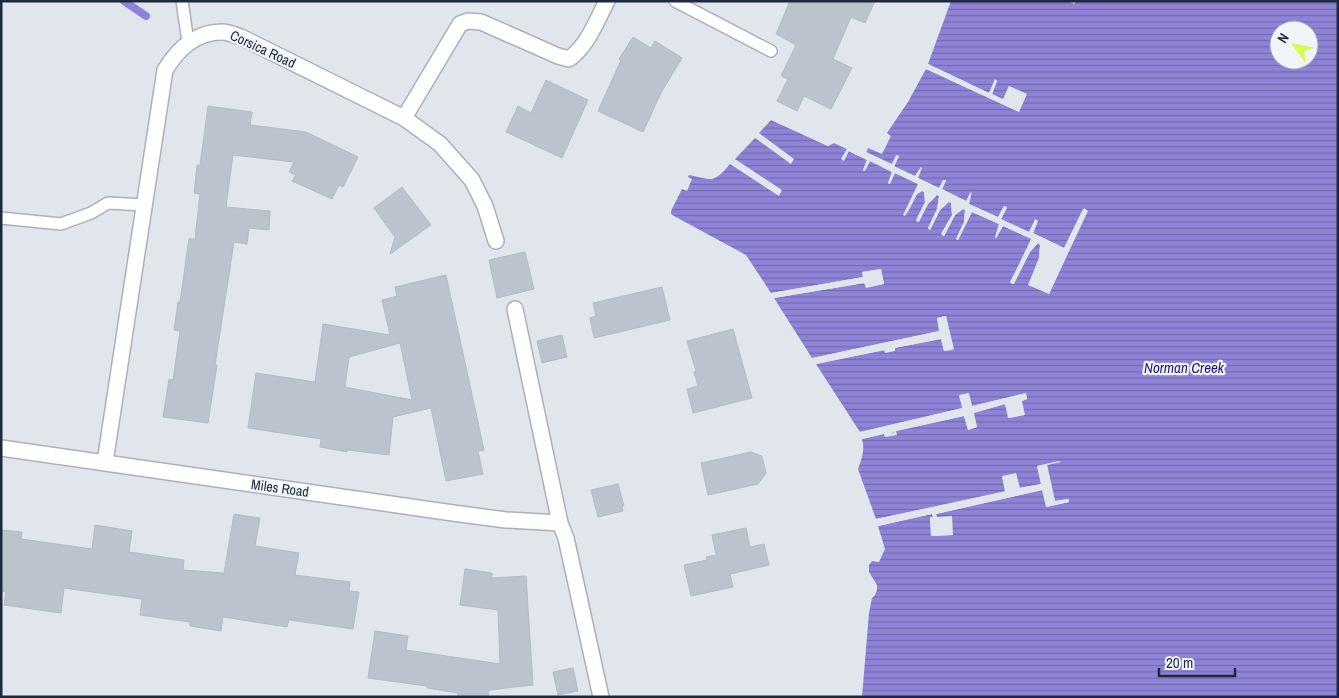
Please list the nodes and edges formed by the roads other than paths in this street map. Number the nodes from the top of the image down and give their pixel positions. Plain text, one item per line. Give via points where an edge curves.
1 (182, 1) edge
2 (607, 1) edge
3 (675, 1) edge
4 (188, 42) junction
5 (771, 51) dead end
6 (404, 118) junction
7 (144, 206) junction
8 (1, 218) edge
9 (496, 241) dead end
10 (515, 309) dead end
11 (1, 448) edge
12 (105, 462) junction
13 (560, 522) junction
14 (601, 697) edge

1 - 4 lane
2 - 6 street via 586,41 569,59 481,22 460,24
3 - 5 lane
4 - 6 street, Corsica Road via 223,31 241,37
4 - 7 street, Corsica Road via 165,70
6 - 9 street via 440,144 472,180 485,206
7 - 8 lane via 108,203 61,224
7 - 12 street, Corsica Road
10 - 13 street
11 - 12 street, Miles Road
12 - 13 street, Miles Road via 506,520
13 - 14 street

